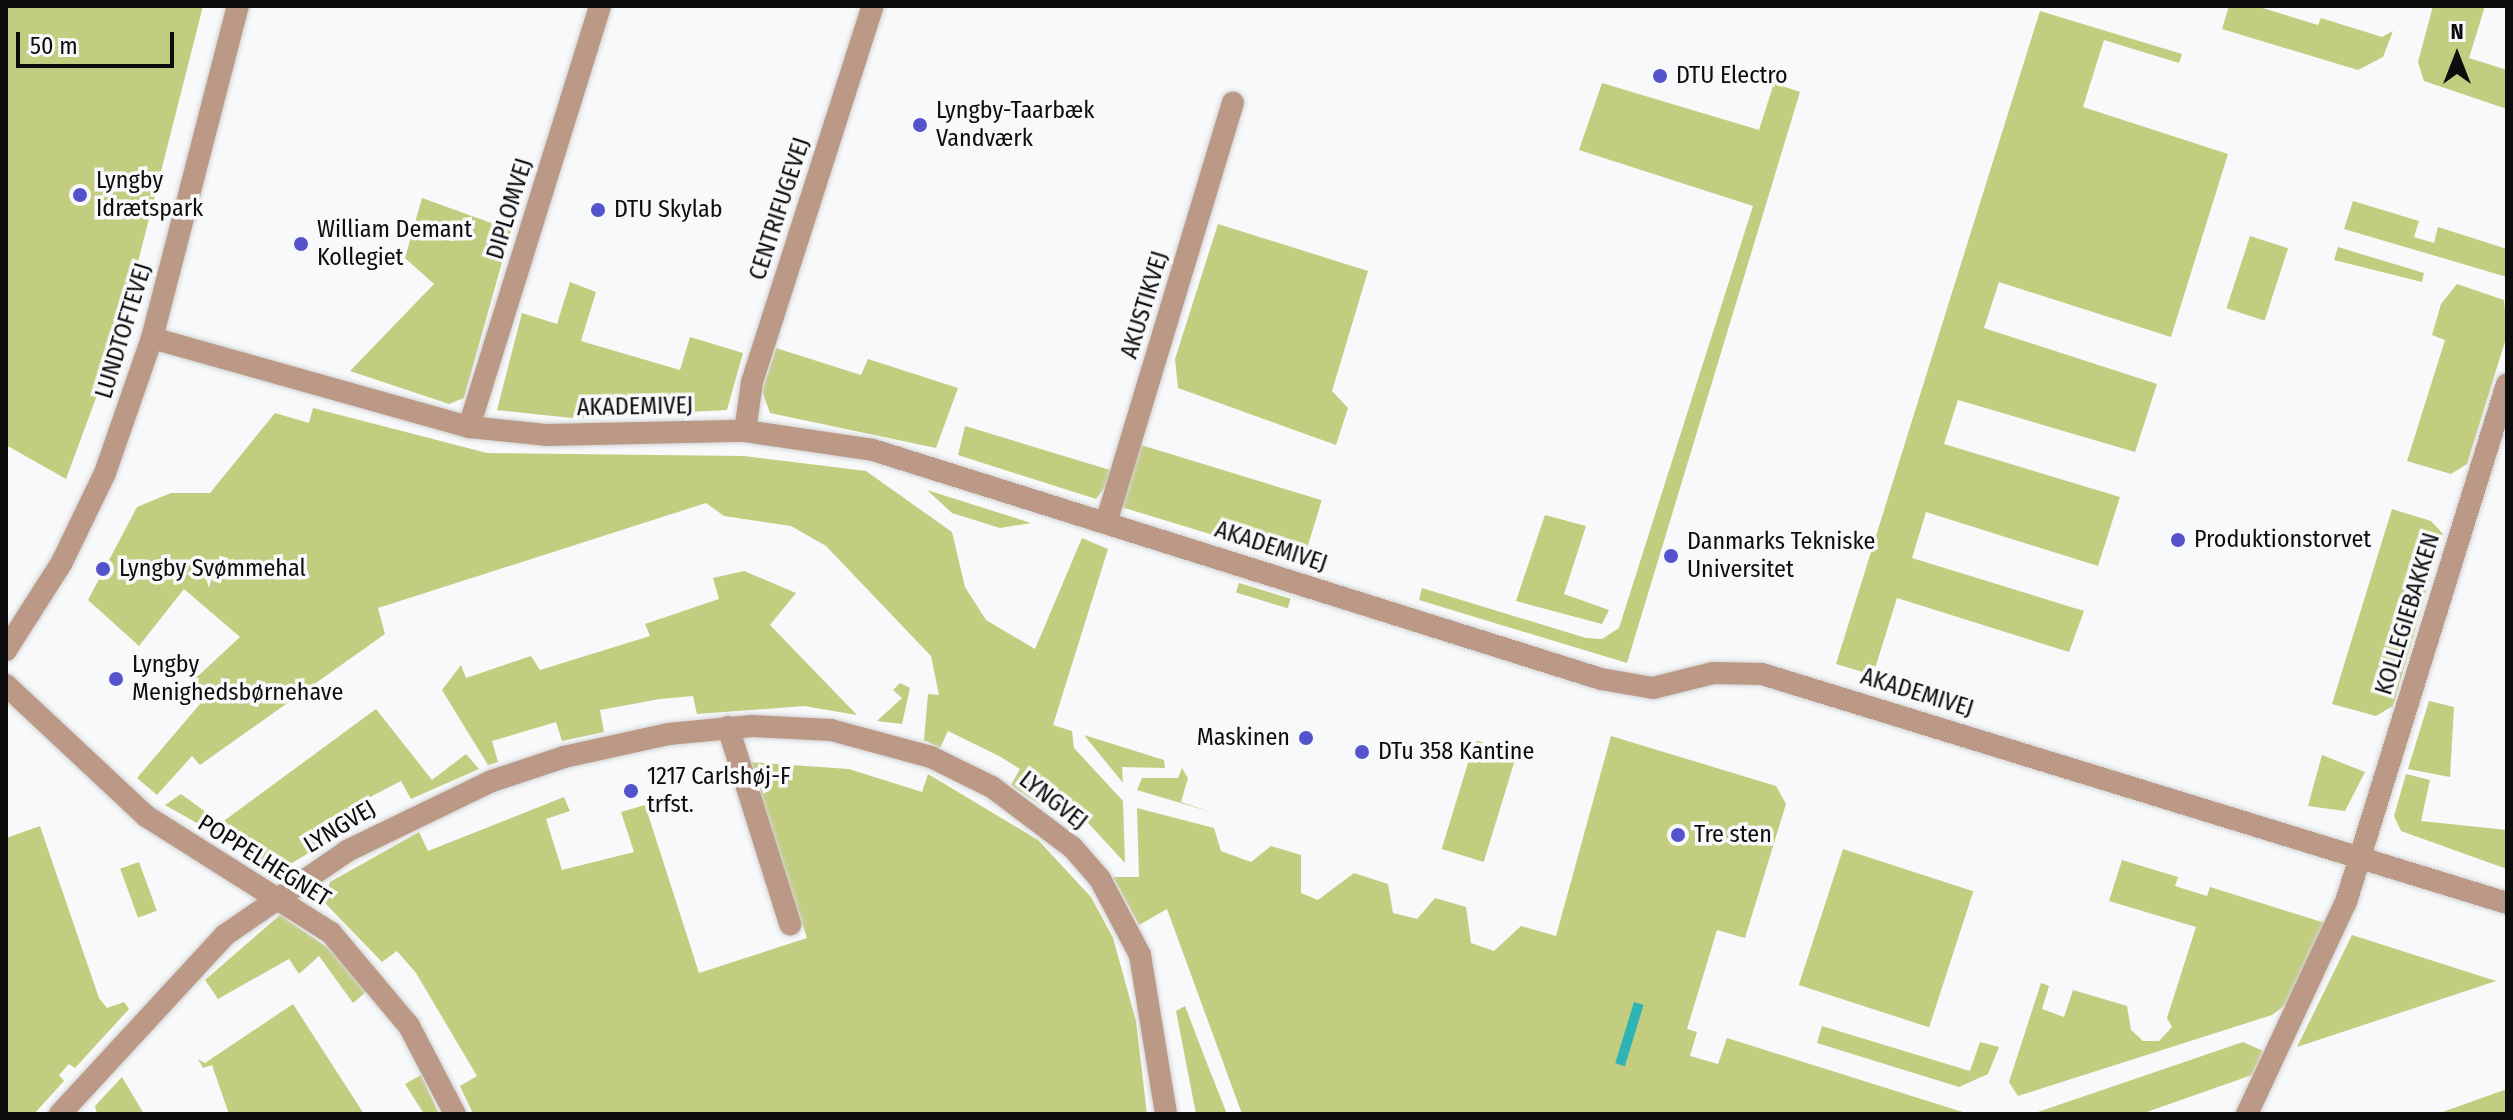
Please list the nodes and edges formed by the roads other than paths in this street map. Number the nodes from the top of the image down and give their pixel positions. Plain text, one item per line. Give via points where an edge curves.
1 (238, 6) edge
2 (600, 6) edge
3 (873, 6) edge
4 (1233, 103) dead end
5 (152, 338) junction
6 (2507, 384) edge
7 (469, 427) junction
8 (745, 431) junction
9 (1106, 523) junction
10 (6, 650) edge
11 (6, 685) edge
12 (728, 727) junction
13 (2360, 859) junction
14 (277, 898) junction
15 (2507, 903) edge
16 (790, 924) dead end
17 (60, 1114) edge
18 (455, 1114) edge
19 (1166, 1114) edge
20 (2247, 1114) edge

1 - 5 street, LUNDTOFTEVEJ
2 - 7 street, DIPLOMVEJ
3 - 8 street, CENTRIFUGEVEJ via 752,382
4 - 9 street, AKUSTIKVEJ
5 - 7 street, AKADEMIVEJ
5 - 10 street, LUNDTOFTEVEJ via 97,494
6 - 13 street, KOLLEGIEBAKKEN
7 - 8 street, AKADEMIVEJ via 546,435
8 - 9 street, AKADEMIVEJ via 873,450
9 - 13 street, AKADEMIVEJ via 1626,686 1762,674
11 - 14 street, POPPELHEGNET via 146,816
12 - 14 street, LYNGVEJ via 577,754 492,781 347,851
12 - 16 street
12 - 19 street, LYNGVEJ via 831,730 903,747 992,787 1073,848 1100,879 1140,955
13 - 15 street, AKADEMIVEJ
13 - 20 street via 2339,920
14 - 17 street, LYNGVEJ via 225,935
14 - 18 street, POPPELHEGNET via 331,933 384,991

